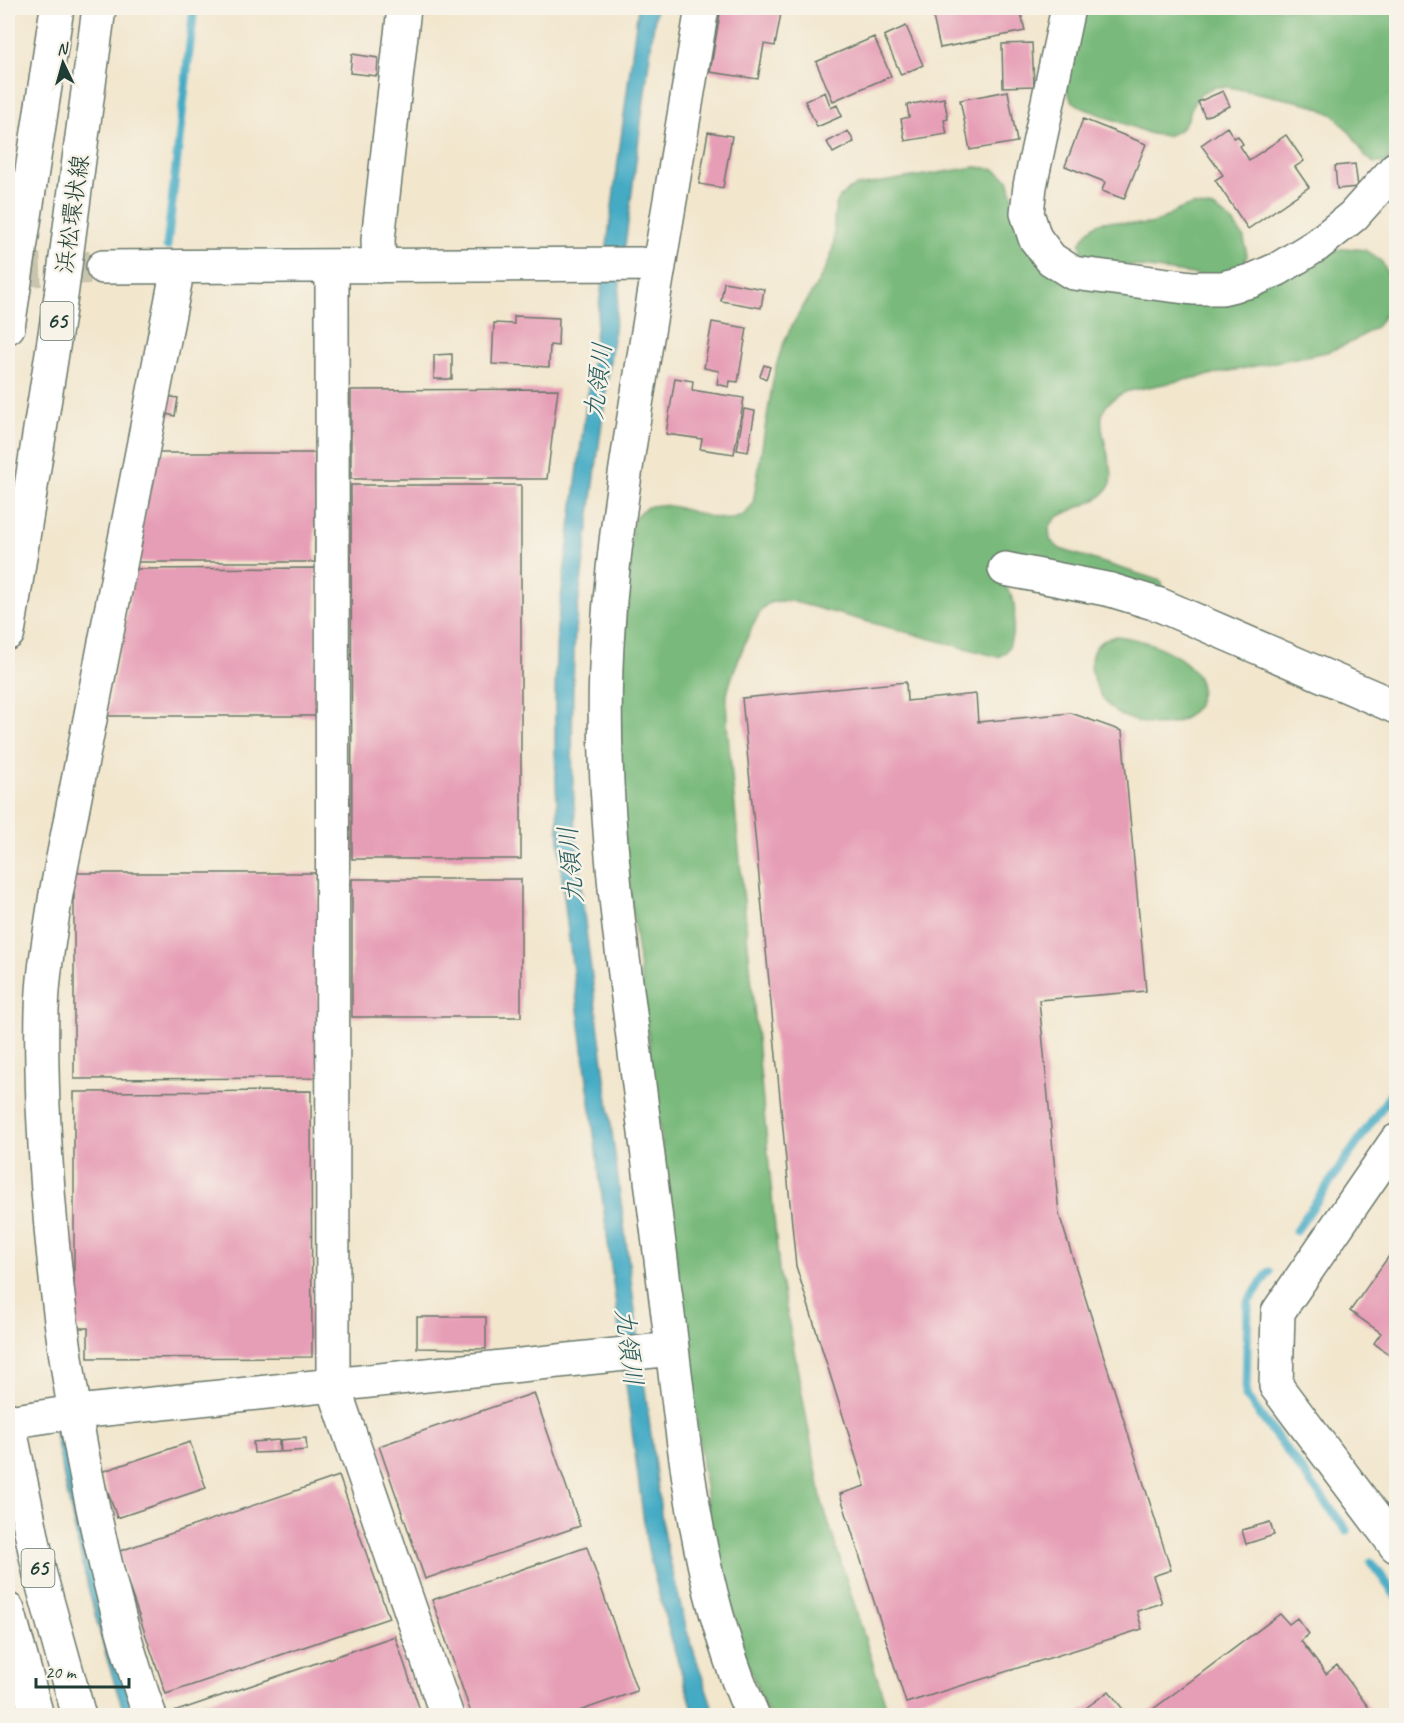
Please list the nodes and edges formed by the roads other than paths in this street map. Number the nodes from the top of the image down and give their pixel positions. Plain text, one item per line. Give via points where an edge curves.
1 (57, 8) edge
2 (99, 8) edge
3 (404, 8) edge
4 (702, 8) edge
5 (1068, 8) edge
6 (1396, 168) edge
7 (332, 266) junction
8 (379, 266) junction
9 (104, 267) tunnel mouth
10 (175, 267) junction
11 (659, 267) junction
12 (8, 327) edge
13 (1005, 569) dead end
14 (8, 633) edge
15 (1396, 707) edge
16 (1396, 1141) edge
17 (664, 1350) junction
18 (333, 1385) junction
19 (64, 1414) junction
20 (8, 1421) edge
21 (1396, 1546) edge
22 (8, 1610) edge
23 (37, 1716) edge
24 (79, 1716) edge
25 (150, 1716) edge
26 (447, 1716) edge
27 (753, 1716) edge

1 - 12 street, 浜松環状線 / 65
2 - 14 street, 浜松環状線 / 65 via 61,296
3 - 8 street via 378,240
4 - 11 street
5 - 6 street via 1029,186 1027,213 1040,245 1051,259 1073,273 1193,288 1222,288 1251,281 1317,245 1353,216
7 - 8 street
7 - 10 street
7 - 18 street
8 - 11 street
9 - 10 street
10 - 19 street via 46,952 42,1011 45,1143
11 - 17 street via 614,557 605,726 610,852
13 - 15 street via 1111,590 1160,605
16 - 21 street via 1278,1312 1276,1386
17 - 18 street
17 - 27 street via 706,1576 733,1667
18 - 19 street
18 - 26 street
19 - 20 street
19 - 25 street
20 - 24 street, 65 via 39,1575
22 - 23 street, 65

